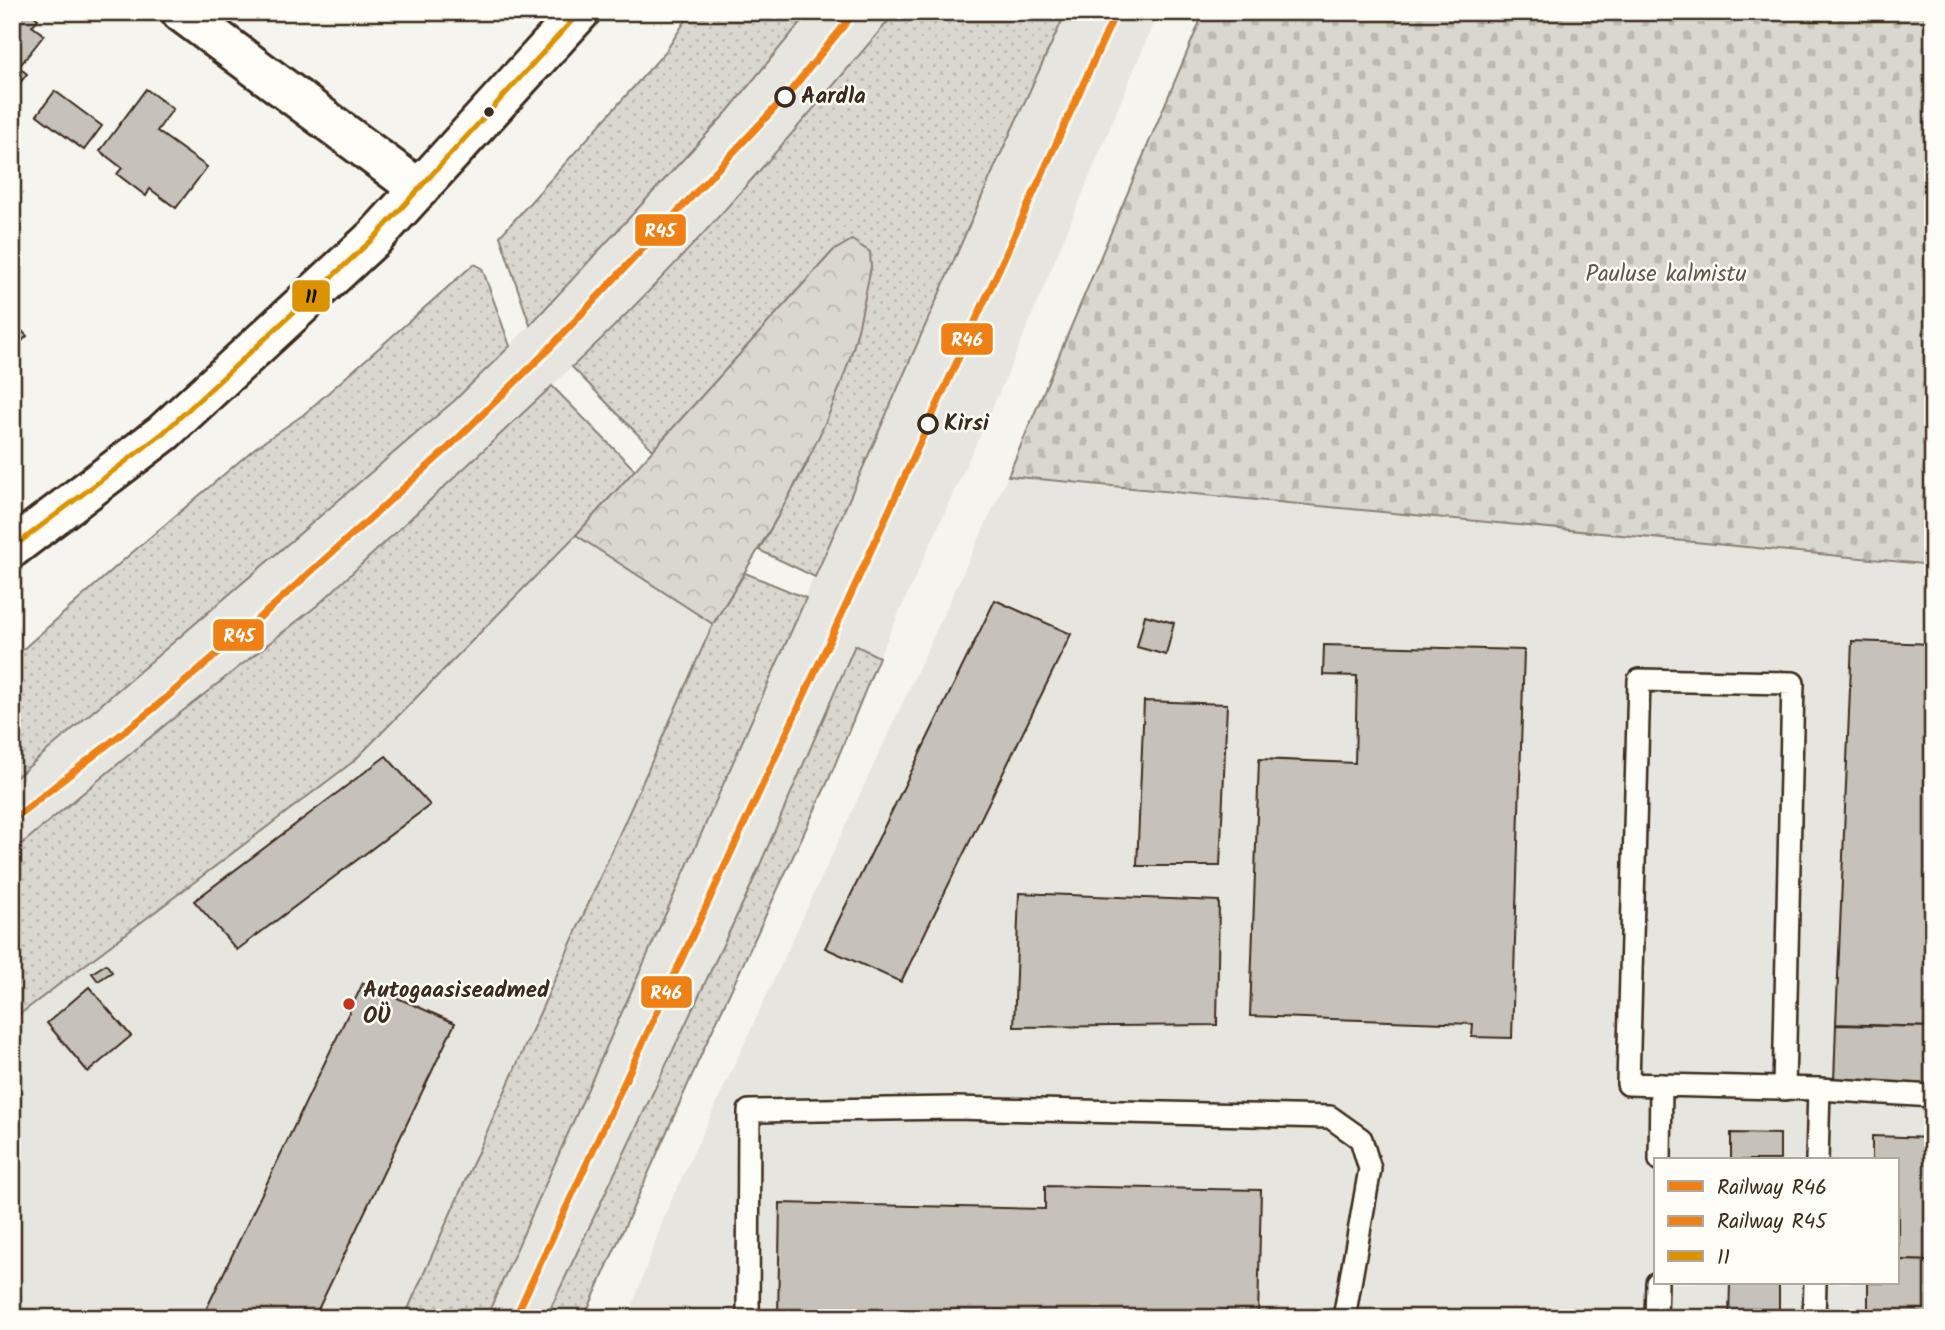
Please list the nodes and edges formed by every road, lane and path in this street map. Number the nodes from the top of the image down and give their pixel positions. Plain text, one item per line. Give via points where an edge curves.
1 (181, 12) edge
2 (580, 12) edge
3 (419, 189) junction
4 (12, 548) edge
5 (1661, 1085) junction
6 (1784, 1089) junction
7 (1819, 1089) junction
8 (1933, 1096) edge
9 (1660, 1158) edge
10 (1817, 1158) edge
11 (1657, 1284) edge
12 (1815, 1284) edge
13 (748, 1318) edge
14 (1344, 1318) edge
15 (1656, 1318) edge
16 (1814, 1318) edge

1 - 3 street
2 - 3 street
3 - 4 street via 375,237 163,433
5 - 6 lane
5 - 6 lane via 1628,1084 1639,680 1793,683
5 - 9 lane
6 - 7 lane
7 - 8 lane
7 - 10 lane
11 - 15 lane
12 - 16 lane
13 - 14 lane via 749,1111 954,1108 1330,1117 1361,1139 1370,1169

